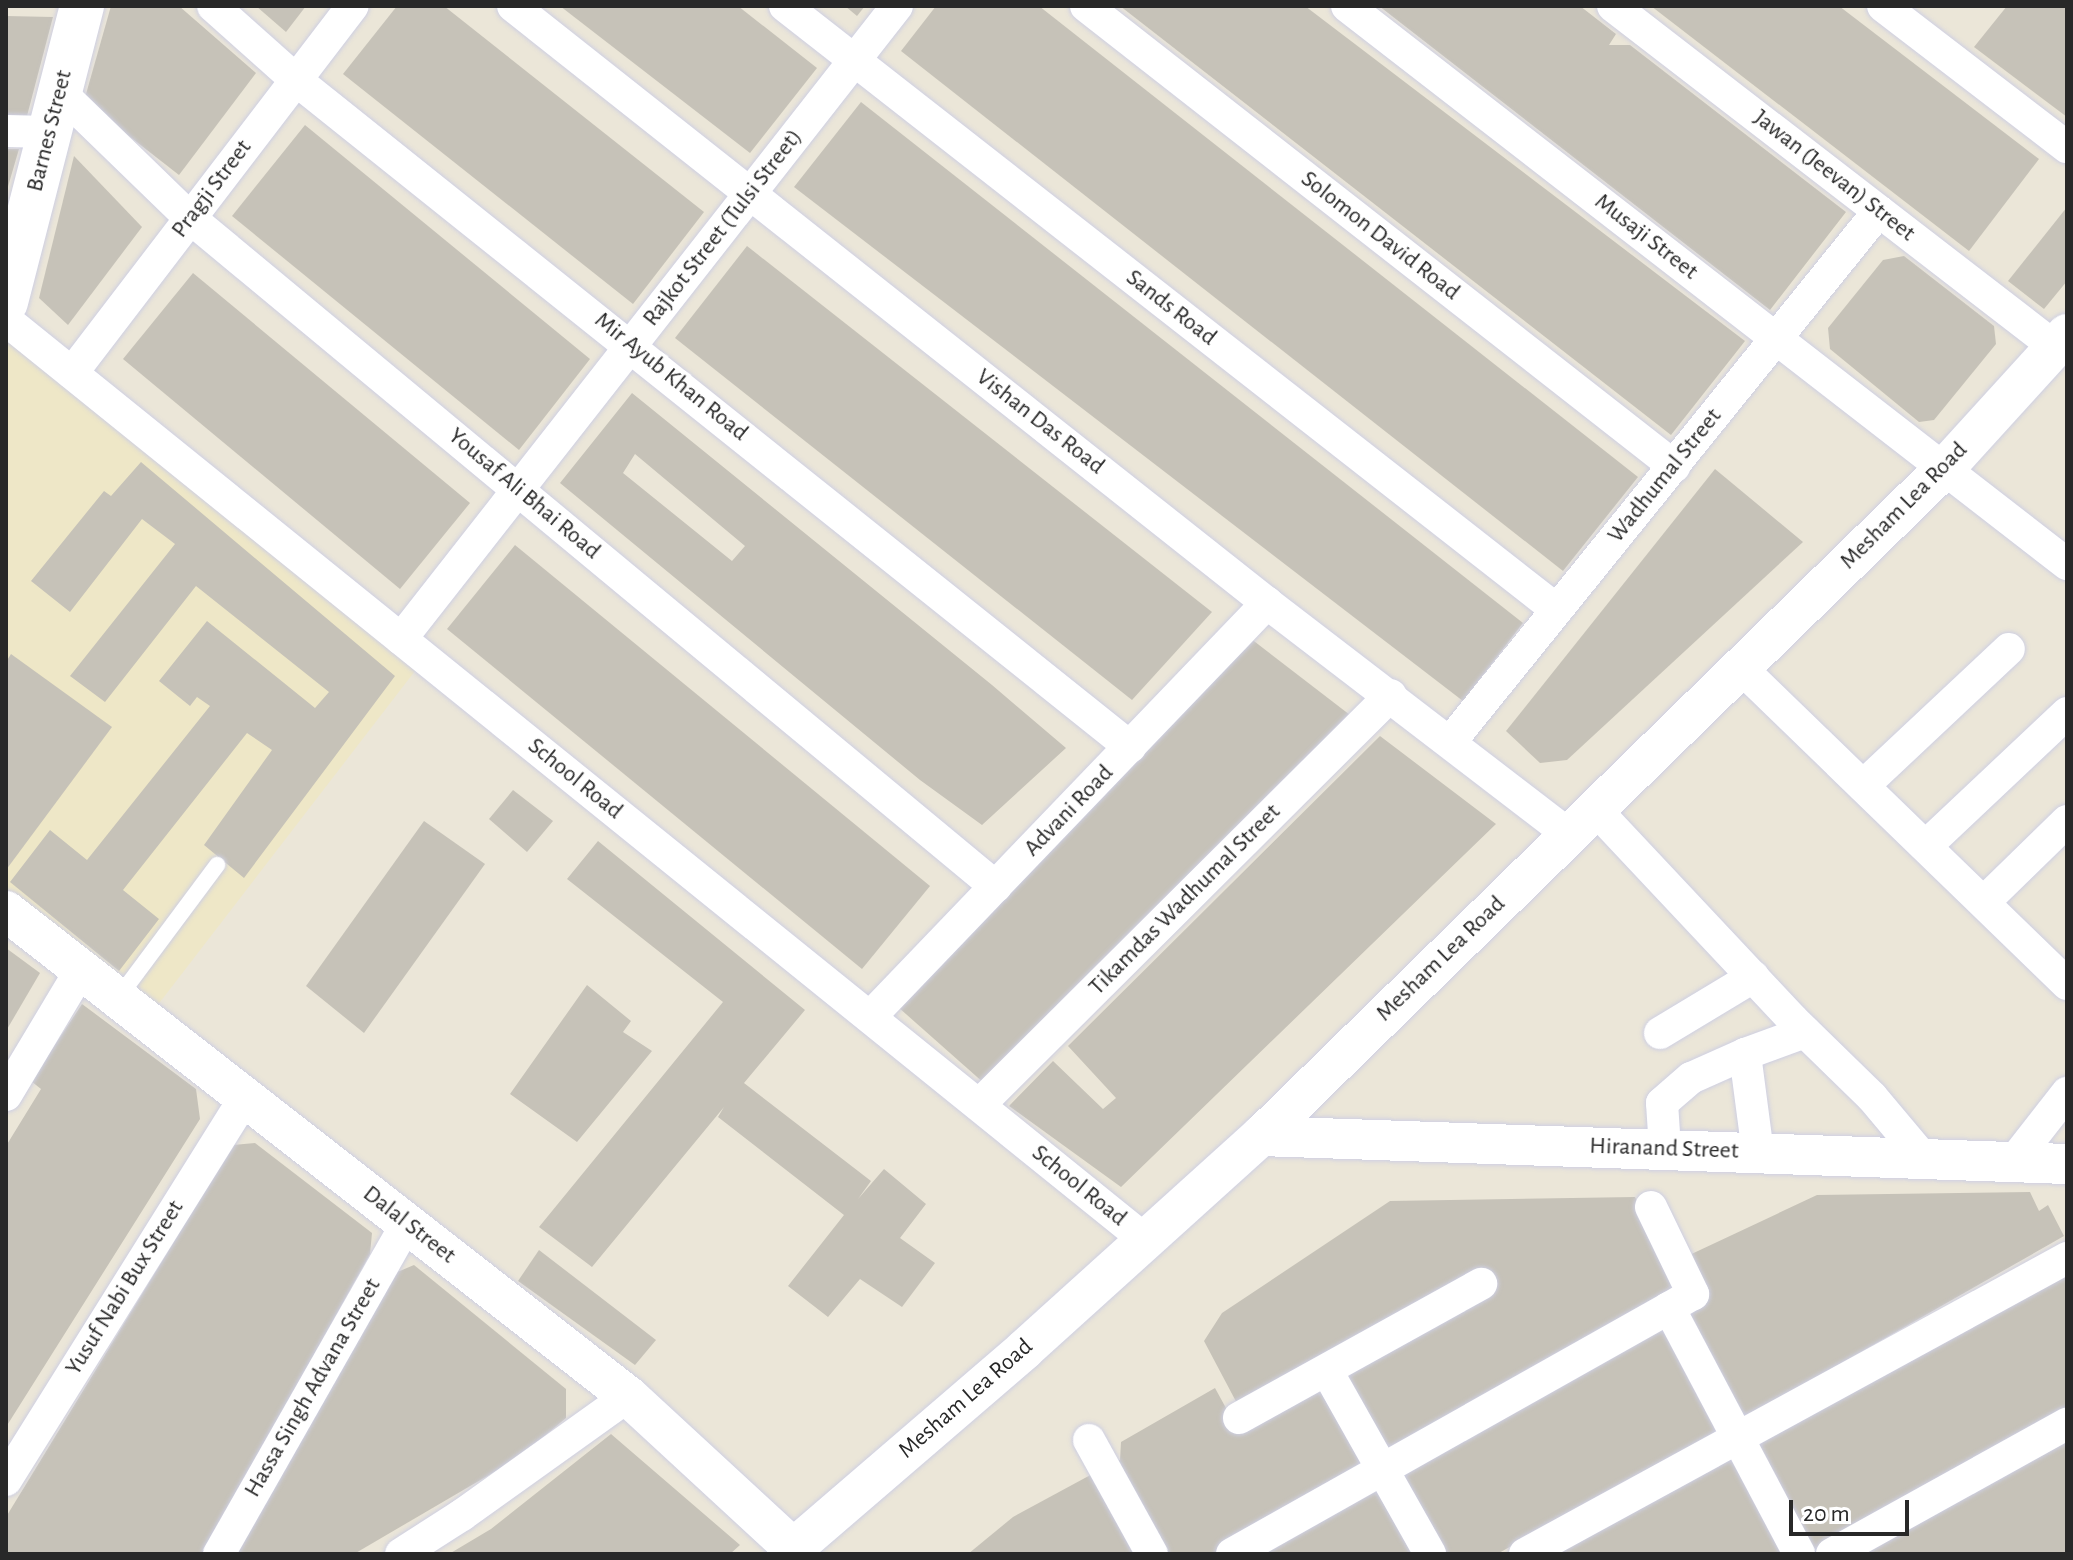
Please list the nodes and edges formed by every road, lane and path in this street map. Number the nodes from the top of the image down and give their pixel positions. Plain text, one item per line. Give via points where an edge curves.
1 (82, 6) edge
2 (213, 6) edge
3 (353, 6) edge
4 (513, 6) edge
5 (785, 6) edge
6 (897, 6) edge
7 (1086, 6) edge
8 (1347, 6) edge
9 (1613, 6) edge
10 (1883, 6) edge
11 (855, 60) junction
12 (296, 80) junction
13 (55, 112) junction
14 (6, 131) edge
15 (2067, 147) edge
16 (751, 193) junction
17 (1879, 211) junction
18 (190, 218) junction
19 (9, 276) edge
20 (6, 320) edge
21 (1777, 338) junction
22 (2061, 340) edge
23 (631, 345) junction
24 (72, 373) junction
25 (1674, 466) junction
26 (1945, 468) junction
27 (519, 489) junction
28 (2067, 564) edge
29 (1267, 603) junction
30 (1557, 610) junction
31 (401, 639) junction
32 (2009, 649) dead end
33 (1741, 668) junction
34 (1391, 695) junction
35 (2067, 713) edge
36 (1451, 741) junction
37 (1130, 747) junction
38 (1863, 786) junction
39 (2067, 821) edge
40 (1582, 822) junction
41 (1926, 846) junction
42 (217, 865) dead end
43 (996, 887) junction
44 (1984, 902) junction
45 (6, 911) edge
46 (82, 968) junction
47 (1753, 977) junction
48 (2067, 984) edge
49 (118, 998) junction
50 (870, 1017) junction
51 (1805, 1032) junction
52 (1660, 1033) dead end
53 (1745, 1054) junction
54 (2067, 1093) edge
55 (6, 1095) edge
56 (245, 1097) junction
57 (979, 1105) junction
58 (1261, 1136) junction
59 (1665, 1149) junction
60 (1758, 1153) junction
61 (1924, 1159) junction
62 (2013, 1162) junction
63 (2067, 1164) edge
64 (1651, 1207) dead end
65 (407, 1223) junction
66 (1144, 1239) junction
67 (2067, 1258) edge
68 (1481, 1284) dead end
69 (1669, 1308) junction
70 (1327, 1371) junction
71 (628, 1396) junction
72 (1239, 1418) dead end
73 (2067, 1424) edge
74 (1736, 1439) junction
75 (1089, 1440) dead end
76 (1383, 1469) junction
77 (6, 1480) edge
78 (793, 1552) edge
79 (219, 1554) edge
80 (401, 1554) edge
81 (1152, 1554) edge
82 (1232, 1554) edge
83 (1430, 1554) edge
84 (1525, 1554) edge
85 (1799, 1554) edge
86 (1832, 1554) edge

1 - 13 main road, Barnes Street
2 - 12 street, Mir Ayub Khan Road
3 - 12 street, Pragji Street
4 - 16 street, Vishan Das Road
5 - 11 street, Sands Road
6 - 11 street, Rajkot Street (Tulsi Street)
7 - 25 street, Solomon David Road
8 - 21 street, Musaji Street
9 - 17 street, Jawan (Jeevan) Street
10 - 15 street
11 - 16 street, Rajkot Street (Tulsi Street)
11 - 30 street, Sands Road
12 - 18 street, Pragji Street
12 - 23 street, Mir Ayub Khan Road
13 - 14 street
13 - 18 street, Yousaf Ali Bhai Road
13 - 19 main road, Barnes Street
16 - 23 street, Rajkot Street (Tulsi Street)
16 - 29 street, Vishan Das Road
17 - 21 street, Wadhumal Street
17 - 22 street, Jawan (Jeevan) Street
18 - 24 street, Pragji Street
18 - 27 street, Yousaf Ali Bhai Road
20 - 24 street, School Road
21 - 25 street, Wadhumal Street
21 - 26 street, Musaji Street
22 - 26 street, Mesham Lea Road
23 - 27 street, Rajkot Street (Tulsi Street)
23 - 37 street, Mir Ayub Khan Road
24 - 31 street, School Road
25 - 30 street, Wadhumal Street
26 - 28 street, Musaji Street
26 - 33 street, Mesham Lea Road
27 - 31 street, Rajkot Street (Tulsi Street)
27 - 43 street, Yousaf Ali Bhai Road
29 - 34 street, Vishan Das Road
29 - 37 street, Advani Road
30 - 36 street, Wadhumal Street
31 - 50 street, School Road
32 - 38 street
33 - 38 street
33 - 40 street, Mesham Lea Road
34 - 36 street, Vishan Das Road
34 - 57 street, Tikamdas Wadhumal Street
35 - 41 street
36 - 40 street, Vishan Das Road
37 - 43 street, Advani Road
38 - 41 street
39 - 44 street
40 - 47 street, Vishan Das Road
40 - 58 street, Mesham Lea Road
41 - 44 street
42 - 49 lane
43 - 50 street, Advani Road
44 - 48 street
45 - 46 street, Dalal Street
46 - 49 street, Dalal Street
46 - 55 street
47 - 51 street, Vishan Das Road
47 - 52 street
49 - 56 street, Dalal Street
50 - 57 street, School Road
51 - 53 street
51 - 61 street, Vishan Das Road via 1872,1097
53 - 59 street via 1691,1078 1662,1103
53 - 60 street
54 - 62 street
56 - 65 street, Dalal Street
56 - 77 street, Yusuf Nabi Bux Street
57 - 66 street, School Road
58 - 59 street, Hiranand Street
58 - 66 street, Mesham Lea Road
59 - 60 street, Hiranand Street
60 - 61 street, Hiranand Street
61 - 62 street, Hiranand Street
62 - 63 street, Hiranand Street
64 - 69 street via 1693,1294
65 - 71 street, Dalal Street
65 - 79 street, Hassa Singh Advana Street
66 - 78 street, Mesham Lea Road
67 - 74 street
68 - 70 street
69 - 74 street
69 - 76 street
70 - 72 street
70 - 76 street
71 - 78 street, Dalal Street
71 - 80 street
73 - 86 street
74 - 84 street
74 - 85 street
75 - 81 street
76 - 82 street
76 - 83 street

